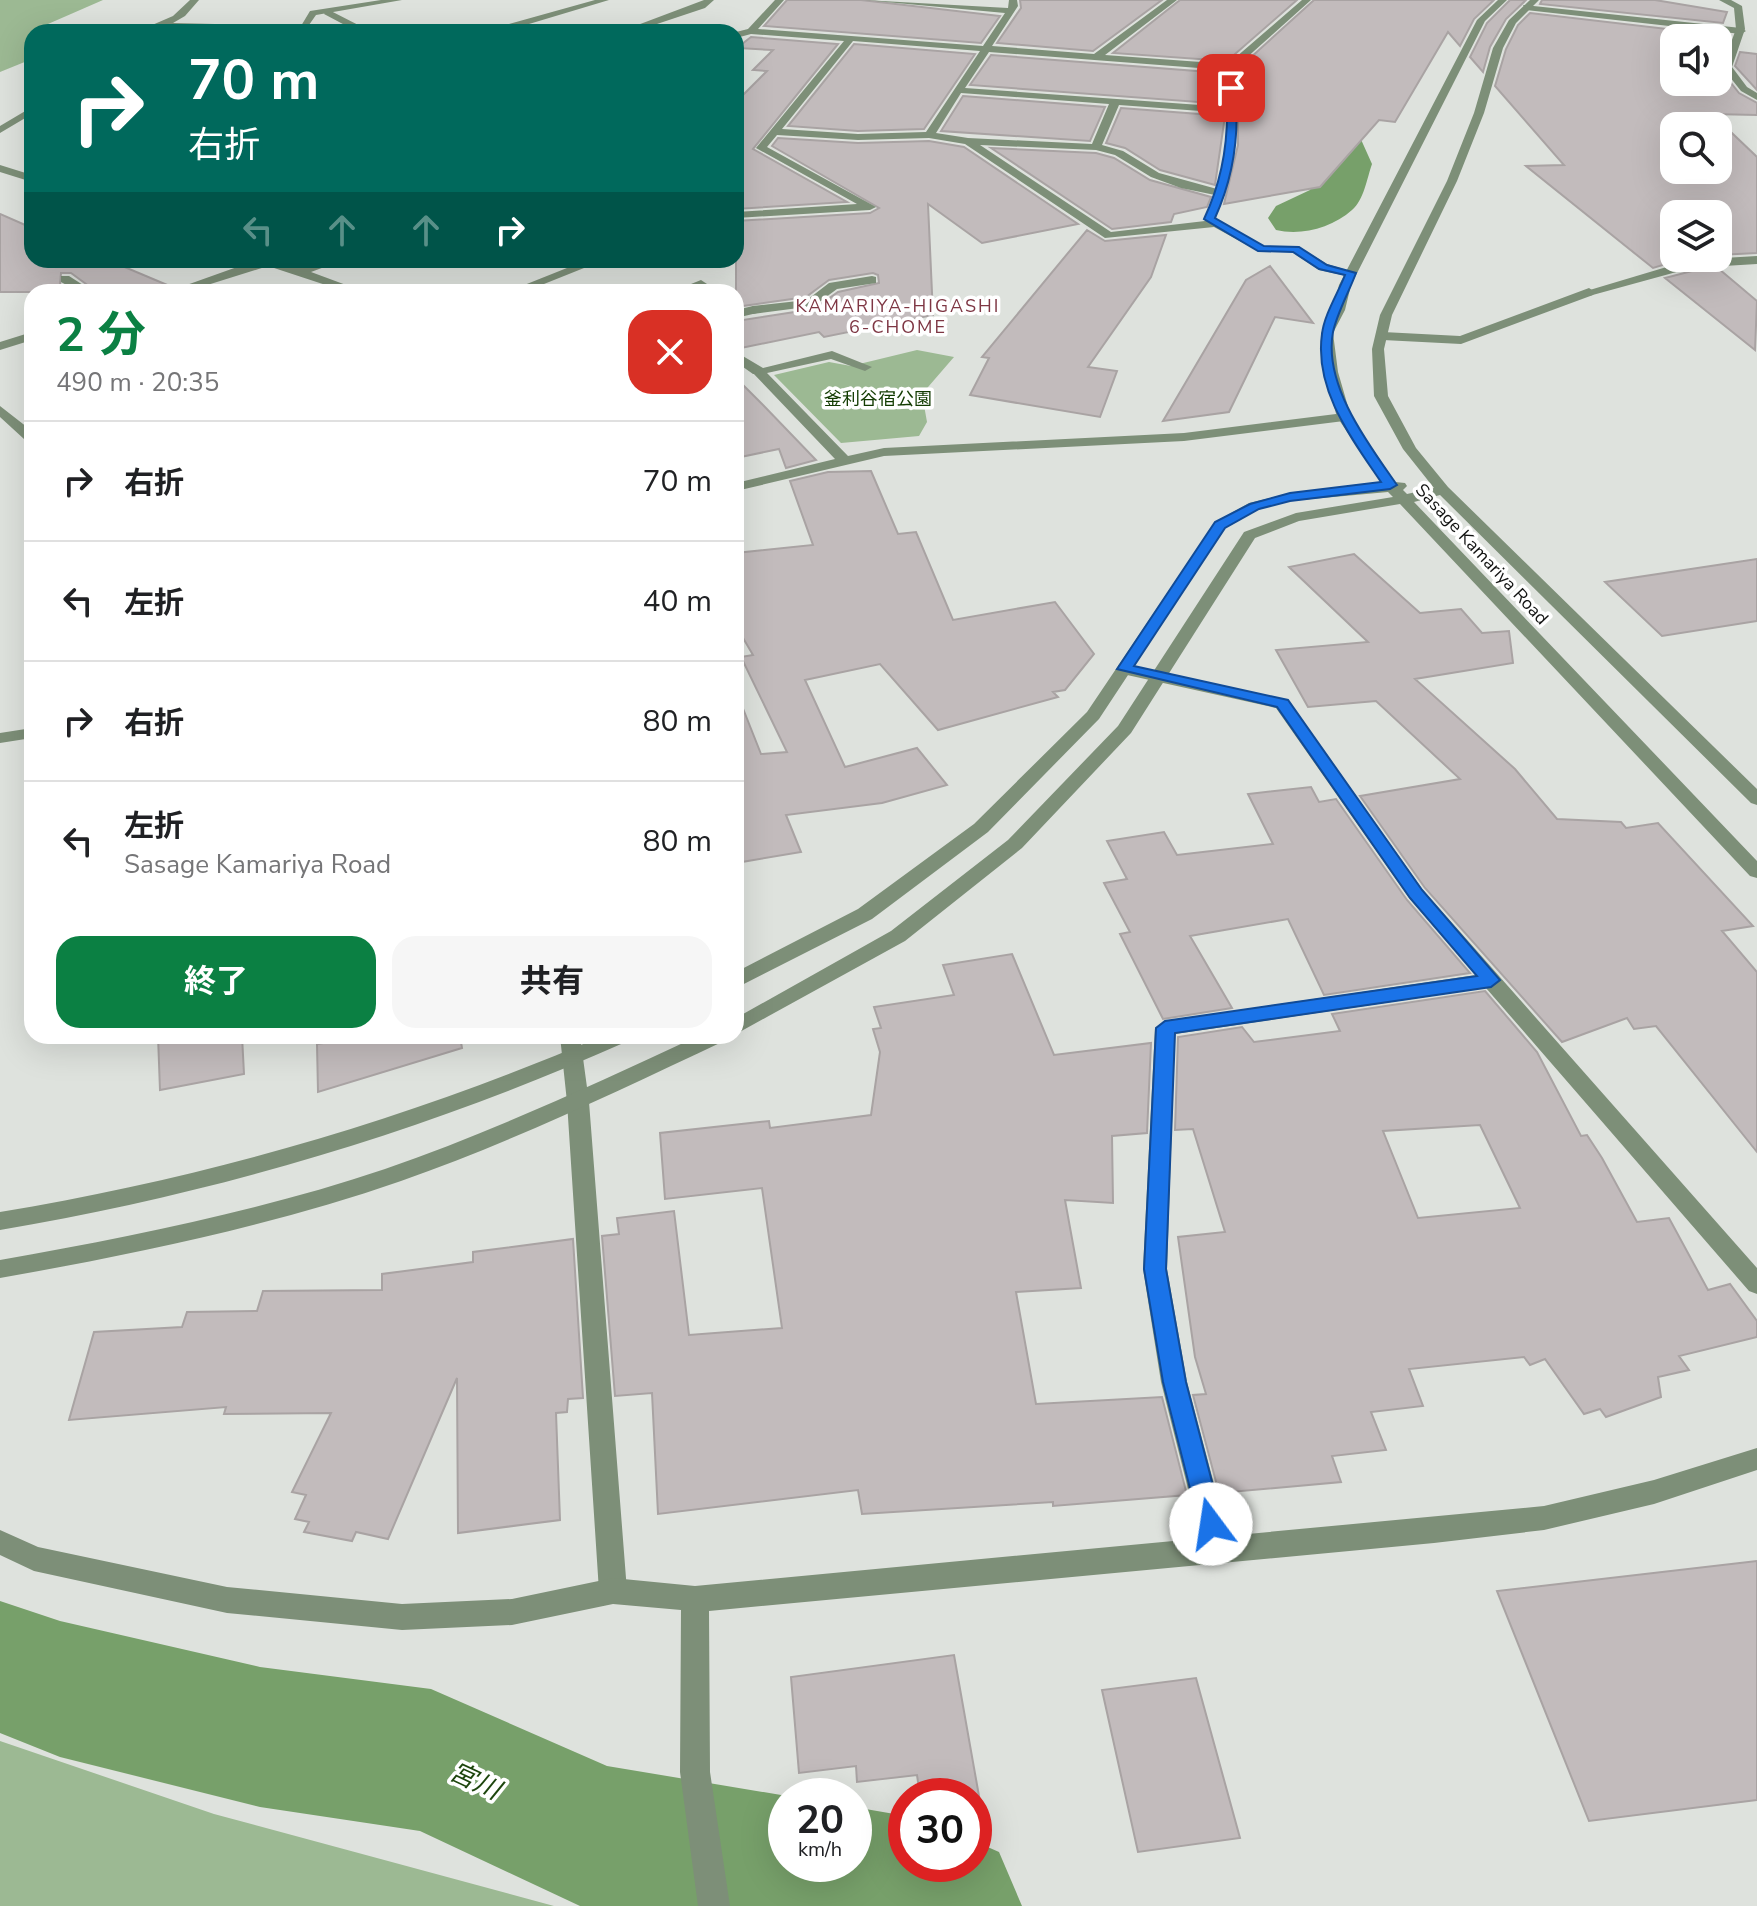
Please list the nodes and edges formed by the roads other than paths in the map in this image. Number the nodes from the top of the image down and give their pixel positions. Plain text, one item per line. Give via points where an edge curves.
1 (195, 0) edge
2 (398, 0) edge
3 (605, 0) edge
4 (710, 0) edge
5 (780, 0) edge
6 (868, 0) edge
7 (1173, 0) edge
8 (1307, 0) edge
9 (1503, 0) edge
10 (1725, 1) edge
11 (1742, 3) dead end
12 (1531, 4) edge
13 (1012, 5) edge
14 (327, 12) junction
15 (168, 24) edge
16 (307, 24) edge
17 (350, 24) edge
18 (520, 24) edge
19 (648, 24) edge
20 (751, 31) junction
21 (1741, 31) junction
22 (744, 33) edge
23 (850, 39) junction
24 (986, 49) junction
25 (1096, 57) junction
26 (1230, 67) junction
27 (958, 90) junction
28 (1757, 97) edge
29 (1115, 102) junction
30 (1231, 110) junction
31 (24, 115) edge
32 (0, 130) edge
33 (777, 132) junction
34 (929, 135) junction
35 (968, 141) junction
36 (1096, 147) junction
37 (0, 168) edge
38 (24, 176) edge
39 (1222, 193) junction
40 (744, 215) edge
41 (1212, 224) junction
42 (1757, 260) edge
43 (244, 268) edge
44 (287, 268) edge
45 (312, 268) edge
46 (577, 268) edge
47 (299, 272) junction
48 (1351, 273) junction
49 (65, 279) dead end
50 (872, 280) dead end
51 (74, 284) edge
52 (197, 284) edge
53 (335, 284) edge
54 (534, 284) edge
55 (744, 312) edge
56 (1383, 336) junction
57 (24, 338) edge
58 (0, 346) edge
59 (744, 361) edge
60 (865, 367) dead end
61 (758, 371) junction
62 (0, 410) edge
63 (1344, 417) junction
64 (24, 432) edge
65 (845, 462) junction
66 (744, 485) edge
67 (1390, 485) junction
68 (1443, 490) junction
69 (1404, 502) junction
70 (1124, 669) junction
71 (1159, 677) junction
72 (24, 734) edge
73 (0, 738) edge
74 (1757, 799) edge
75 (1757, 872) edge
76 (744, 977) edge
77 (1491, 980) junction
78 (744, 1023) edge
79 (700, 1044) edge
80 (572, 1047) edge
81 (578, 1102) junction
82 (0, 1221) edge
83 (0, 1269) edge
84 (1757, 1284) edge
85 (1757, 1459) edge
86 (0, 1542) edge
87 (1218, 1552) junction
88 (613, 1591) junction
89 (695, 1599) junction
90 (714, 1906) edge

1 - 15 street
2 - 14 street
3 - 18 street
4 - 19 street
5 - 20 street
6 - 13 street
7 - 25 street
8 - 26 street
9 - 48 street, Sasage Kamariya Road via 1481,20
10 - 11 street
10 - 21 street via 1738,6
12 - 21 street
12 - 56 street, Sasage Kamariya Road via 1512,22 1498,48 1452,181 1386,315
13 - 24 street
14 - 16 street via 313,13
14 - 17 street
20 - 22 street
20 - 23 street
21 - 28 street via 1727,67
23 - 24 street
23 - 33 street
24 - 25 street
24 - 27 street
25 - 26 street
26 - 30 street
27 - 29 street
27 - 34 street
29 - 30 street
29 - 36 street
30 - 39 street via 1234,129
31 - 32 street
33 - 34 street
33 - 40 street via 761,148 870,207
34 - 35 street
35 - 36 street
35 - 41 street via 1109,236
36 - 39 street via 1185,186
37 - 38 street
39 - 41 street via 1209,219
41 - 48 street via 1262,249 1295,249 1323,267
42 - 56 street via 1690,264 1589,292 1461,340
43 - 52 street
44 - 47 street
45 - 47 street
46 - 54 street
47 - 53 street
48 - 63 street, Sasage Kamariya Road via 1327,333
49 - 51 street
50 - 55 street via 833,286 810,303
56 - 68 street, Sasage Kamariya Road via 1378,349 1381,396 1410,449
57 - 58 street
59 - 61 street
60 - 61 street via 832,355
61 - 65 street
62 - 64 street
63 - 65 street via 1184,437 884,452
63 - 67 street, Sasage Kamariya Road
65 - 66 street
67 - 68 street
67 - 69 street, Sasage Kamariya Road
67 - 70 street via 1290,497 1254,506 1220,525
68 - 69 street
68 - 74 street, Sasage Kamariya Road
69 - 71 street via 1301,515 1249,535
69 - 75 street, Sasage Kamariya Road
70 - 71 street
70 - 76 street via 1093,715 981,828 865,914
71 - 77 street via 1282,704 1416,894
71 - 78 street via 1125,729 1015,844 898,936
72 - 73 street
77 - 84 street
77 - 87 street via 1165,1028 1155,1269 1174,1382
79 - 81 street
80 - 81 street
80 - 82 street via 425,1115 320,1148 109,1204
81 - 83 street via 443,1156 323,1195 103,1252
81 - 88 street
85 - 87 street via 1654,1492 1544,1518
86 - 88 street via 34,1559 227,1600 402,1617 512,1612
87 - 89 street
88 - 89 street
89 - 90 street via 695,1772

